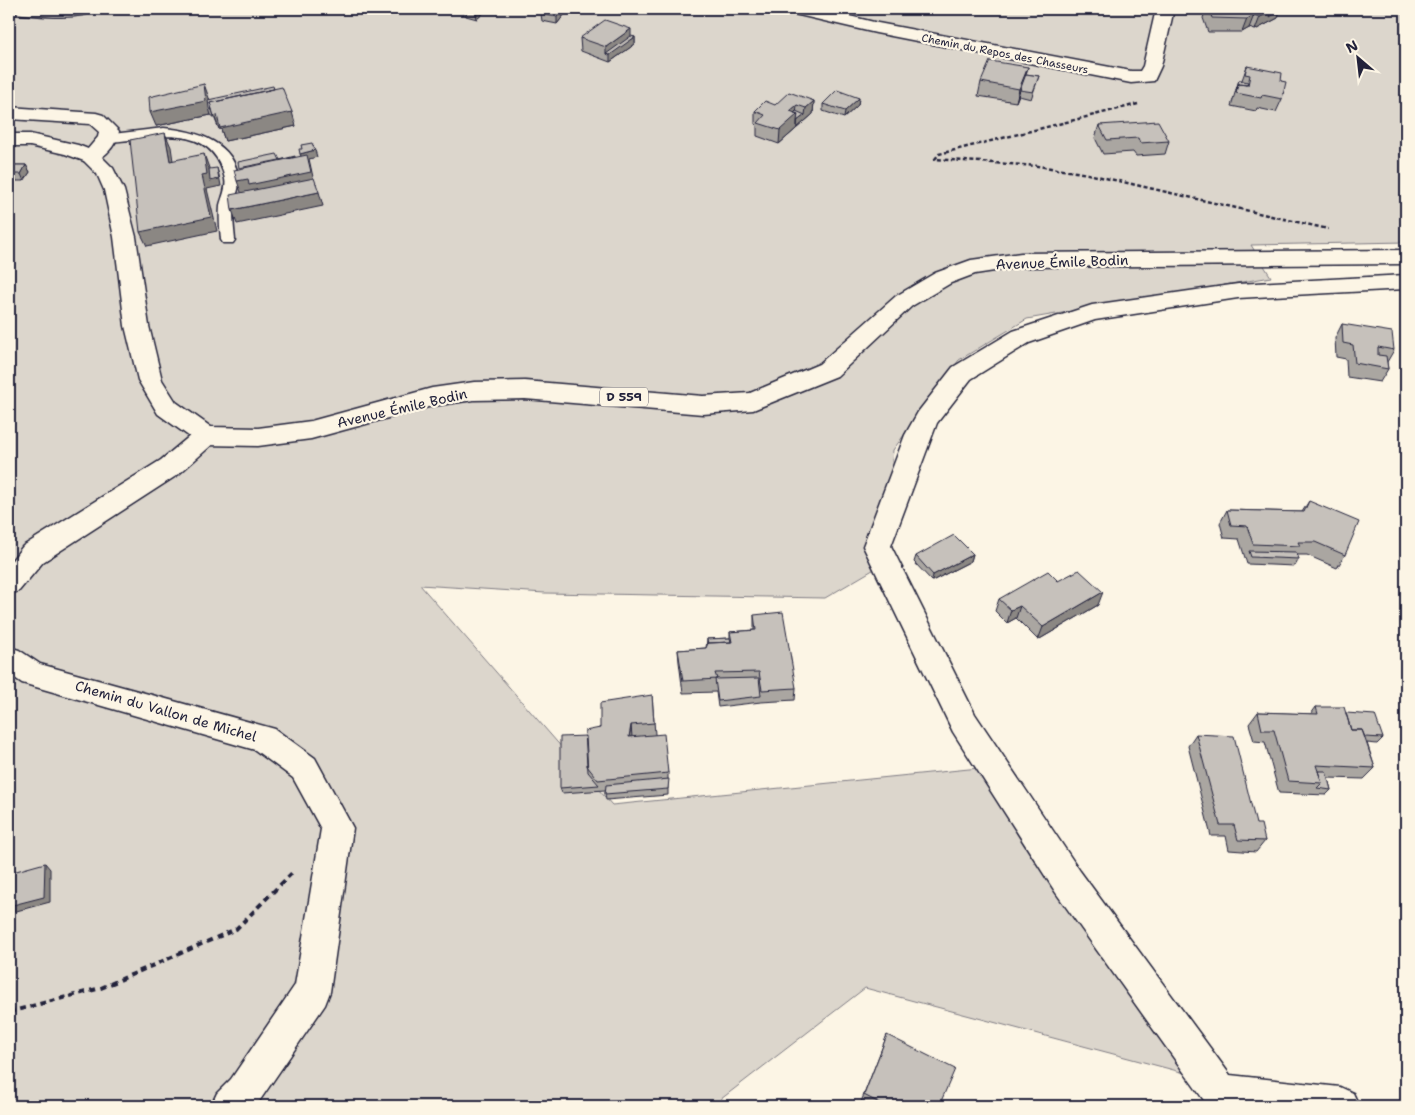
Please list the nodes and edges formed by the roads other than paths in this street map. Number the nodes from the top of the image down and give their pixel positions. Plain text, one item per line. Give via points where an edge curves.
1 (9, 9) edge
2 (91, 9) edge
3 (796, 9) edge
4 (1165, 9) edge
5 (9, 113) edge
6 (106, 131) junction
7 (9, 140) edge
8 (90, 157) junction
9 (228, 240) dead end
10 (1406, 257) edge
11 (1406, 282) edge
12 (206, 436) junction
13 (9, 583) edge
14 (9, 659) edge
15 (1224, 1099) edge
16 (230, 1106) edge
17 (1340, 1106) edge

1 - 2 lane via 26,12
3 - 4 street, Chemin du Repos des Chasseurs via 895,32 1131,77 1148,77
5 - 6 street via 86,117
6 - 8 street
6 - 9 lane via 192,135 222,152 232,182 227,206
7 - 8 street via 30,140 71,149
8 - 12 street via 106,172 114,190 125,237 137,326 150,380 167,408
10 - 12 street, Avenue Émile Bodin / D 559 via 1030,260 971,267 943,278 904,301 828,370 753,402 703,405 525,390 474,391 432,397 311,430 258,437
11 - 15 street via 1238,291 1092,313 1021,337 962,374 928,418 918,435 877,546 964,723 1068,882
12 - 13 street via 170,467 34,554
14 - 16 street, Chemin du Vallon de Michel via 32,674 264,739 304,768 338,828 312,992 244,1092
15 - 17 street

